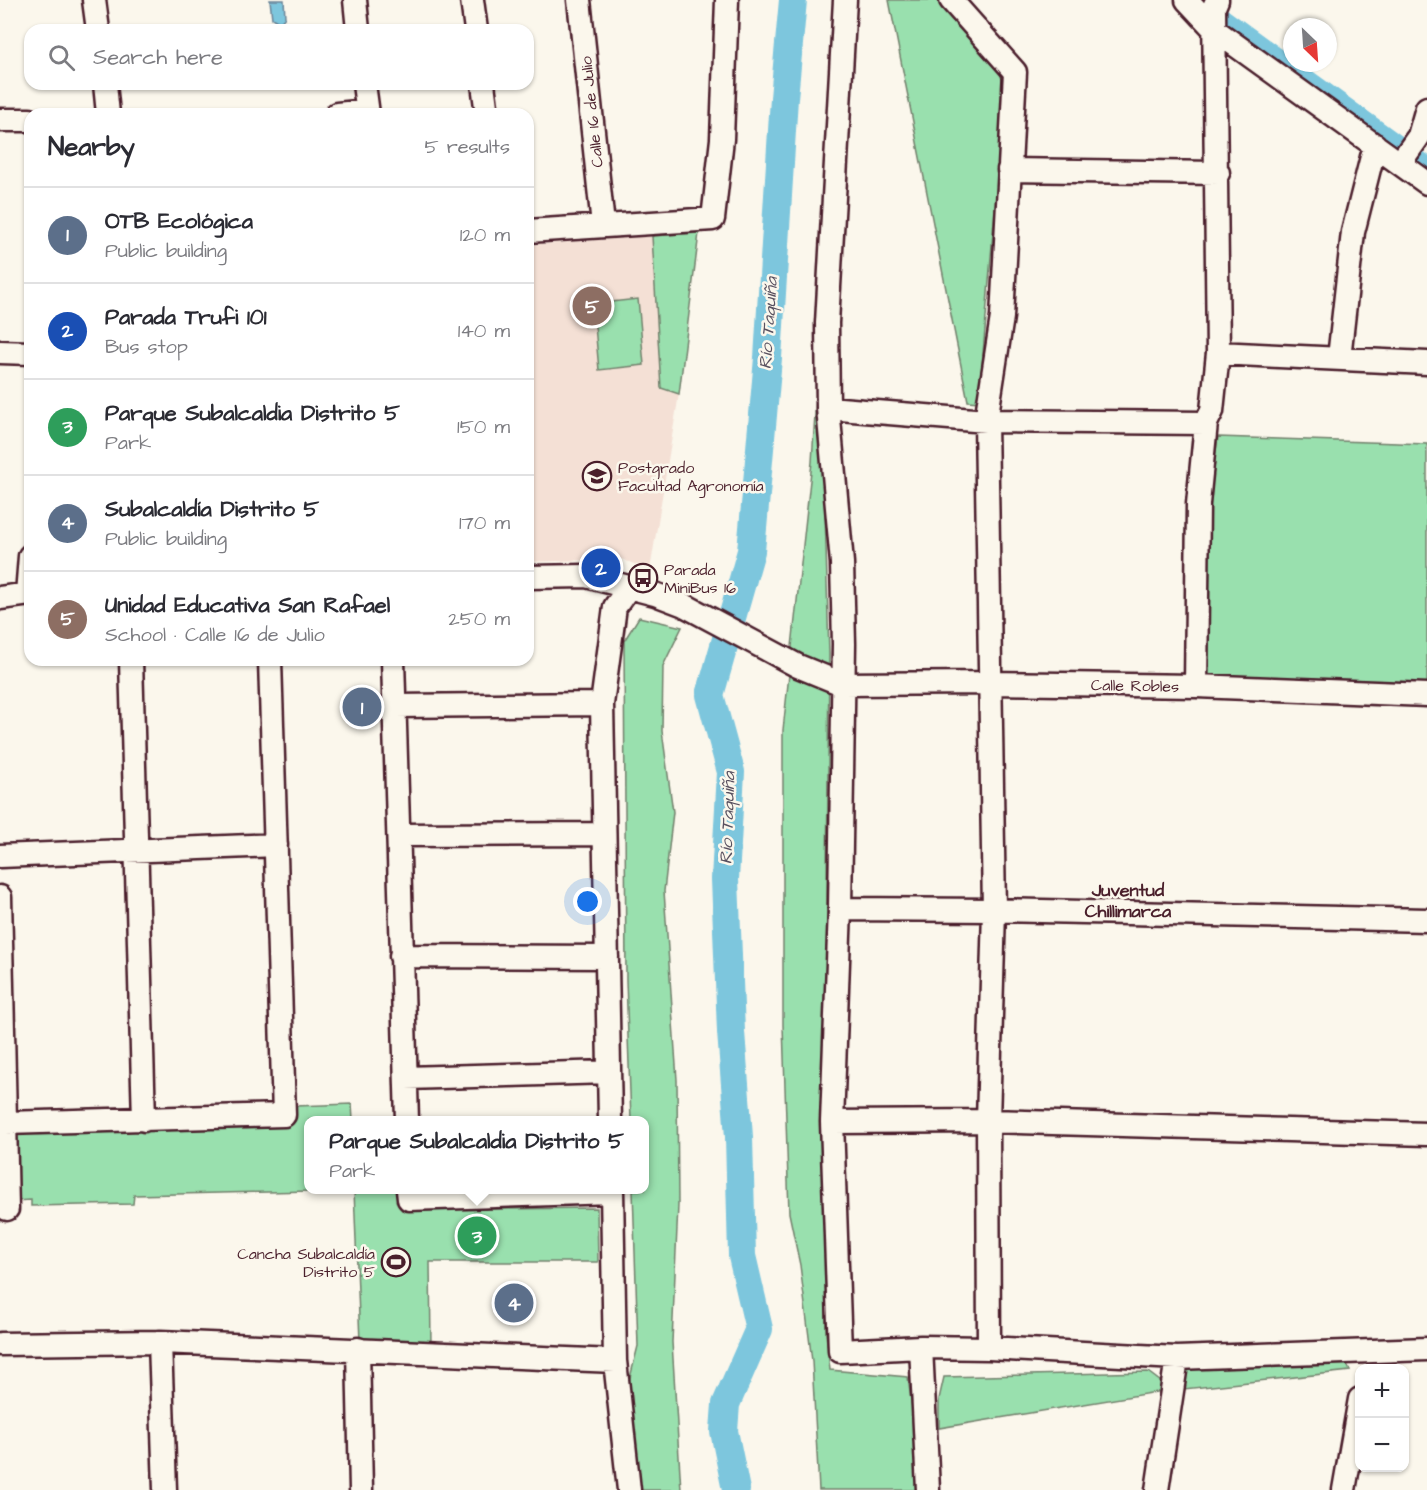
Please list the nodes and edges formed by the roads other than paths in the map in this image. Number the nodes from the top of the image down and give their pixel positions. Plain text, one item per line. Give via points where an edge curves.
1 (94, 0) edge
2 (355, 0) edge
3 (472, 0) edge
4 (579, 0) edge
5 (727, 0) edge
6 (845, 0) edge
7 (951, 0) edge
8 (1187, 0) edge
9 (1217, 0) edge
10 (97, 24) edge
11 (357, 24) edge
12 (475, 24) edge
13 (1216, 31) junction
14 (106, 90) edge
15 (365, 90) edge
16 (484, 90) edge
17 (107, 108) edge
18 (366, 108) edge
19 (486, 108) edge
20 (1427, 108) edge
21 (0, 120) edge
22 (24, 120) edge
23 (1375, 145) junction
24 (1400, 163) junction
25 (1009, 170) junction
26 (1218, 173) junction
27 (1427, 183) edge
28 (603, 225) junction
29 (534, 231) edge
30 (0, 352) edge
31 (24, 353) edge
32 (1218, 353) junction
33 (1339, 358) junction
34 (1427, 363) edge
35 (828, 408) junction
36 (986, 421) junction
37 (1206, 423) junction
38 (534, 577) edge
39 (629, 587) junction
40 (24, 595) edge
41 (0, 598) edge
42 (131, 666) edge
43 (270, 666) edge
44 (393, 666) edge
45 (988, 683) junction
46 (843, 684) junction
47 (1196, 686) junction
48 (1427, 695) edge
49 (602, 705) junction
50 (396, 706) junction
51 (604, 834) junction
52 (399, 835) junction
53 (276, 845) junction
54 (136, 850) junction
55 (0, 856) edge
56 (0, 897) edge
57 (840, 909) junction
58 (994, 910) junction
59 (1427, 920) edge
60 (401, 956) junction
61 (607, 957) junction
62 (609, 1072) junction
63 (406, 1078) junction
64 (407, 1116) edge
65 (610, 1116) edge
66 (144, 1120) junction
67 (988, 1121) junction
68 (832, 1122) junction
69 (6, 1123) junction
70 (1427, 1134) edge
71 (408, 1194) edge
72 (536, 1194) edge
73 (612, 1194) edge
74 (11, 1209) edge
75 (160, 1342) junction
76 (0, 1344) edge
77 (921, 1347) junction
78 (989, 1348) junction
79 (357, 1349) junction
80 (1427, 1349) edge
81 (1177, 1358) junction
82 (1366, 1360) edge
83 (615, 1361) junction
84 (1356, 1418) edge
85 (165, 1490) edge
86 (361, 1490) edge
87 (629, 1490) edge
88 (931, 1490) edge
89 (1157, 1490) edge
90 (1344, 1490) edge

1 - 10 street
2 - 11 street
3 - 12 street
4 - 28 street, Calle 16 de Julio
5 - 28 street via 722,139 713,219
6 - 35 street via 827,323
7 - 25 street via 1015,72
8 - 13 street
9 - 13 street
13 - 23 street
13 - 26 street
14 - 17 street
15 - 18 street
16 - 19 street
20 - 24 street via 1419,136
21 - 22 street
23 - 24 street
23 - 33 street via 1353,232
24 - 27 street
25 - 26 street
25 - 36 street via 1002,317
26 - 32 street
28 - 29 street
30 - 31 street
32 - 33 street
32 - 37 street via 1212,411
33 - 34 street
35 - 36 street
35 - 46 street via 842,563
36 - 37 street
36 - 45 street
37 - 47 street via 1198,504
38 - 39 street via 586,576
39 - 46 street via 684,605 798,666
39 - 49 street via 615,607
40 - 41 street
42 - 54 street
43 - 53 street
44 - 50 street
45 - 46 street, Calle Robles
45 - 47 street, Calle Robles
45 - 58 street
46 - 57 street
47 - 48 street, Calle Robles
49 - 50 street
49 - 51 street
50 - 52 street
51 - 52 street
51 - 61 street
52 - 60 street
53 - 54 street
53 - 66 street via 284,1115
54 - 55 street
54 - 66 street
56 - 69 street
57 - 58 street
57 - 68 street
58 - 59 street
58 - 67 street
60 - 61 street
60 - 63 street
61 - 62 street
62 - 63 street
62 - 65 street
63 - 64 street
66 - 69 street
67 - 68 street
67 - 70 street
67 - 78 street
68 - 77 street via 840,1351
69 - 74 street
71 - 72 street via 409,1199
73 - 83 street
75 - 76 street
75 - 79 street
75 - 85 street
77 - 78 street
77 - 88 street
78 - 81 street
79 - 83 street
79 - 86 street
80 - 82 street
81 - 82 street
81 - 89 street
83 - 87 street
84 - 90 street

